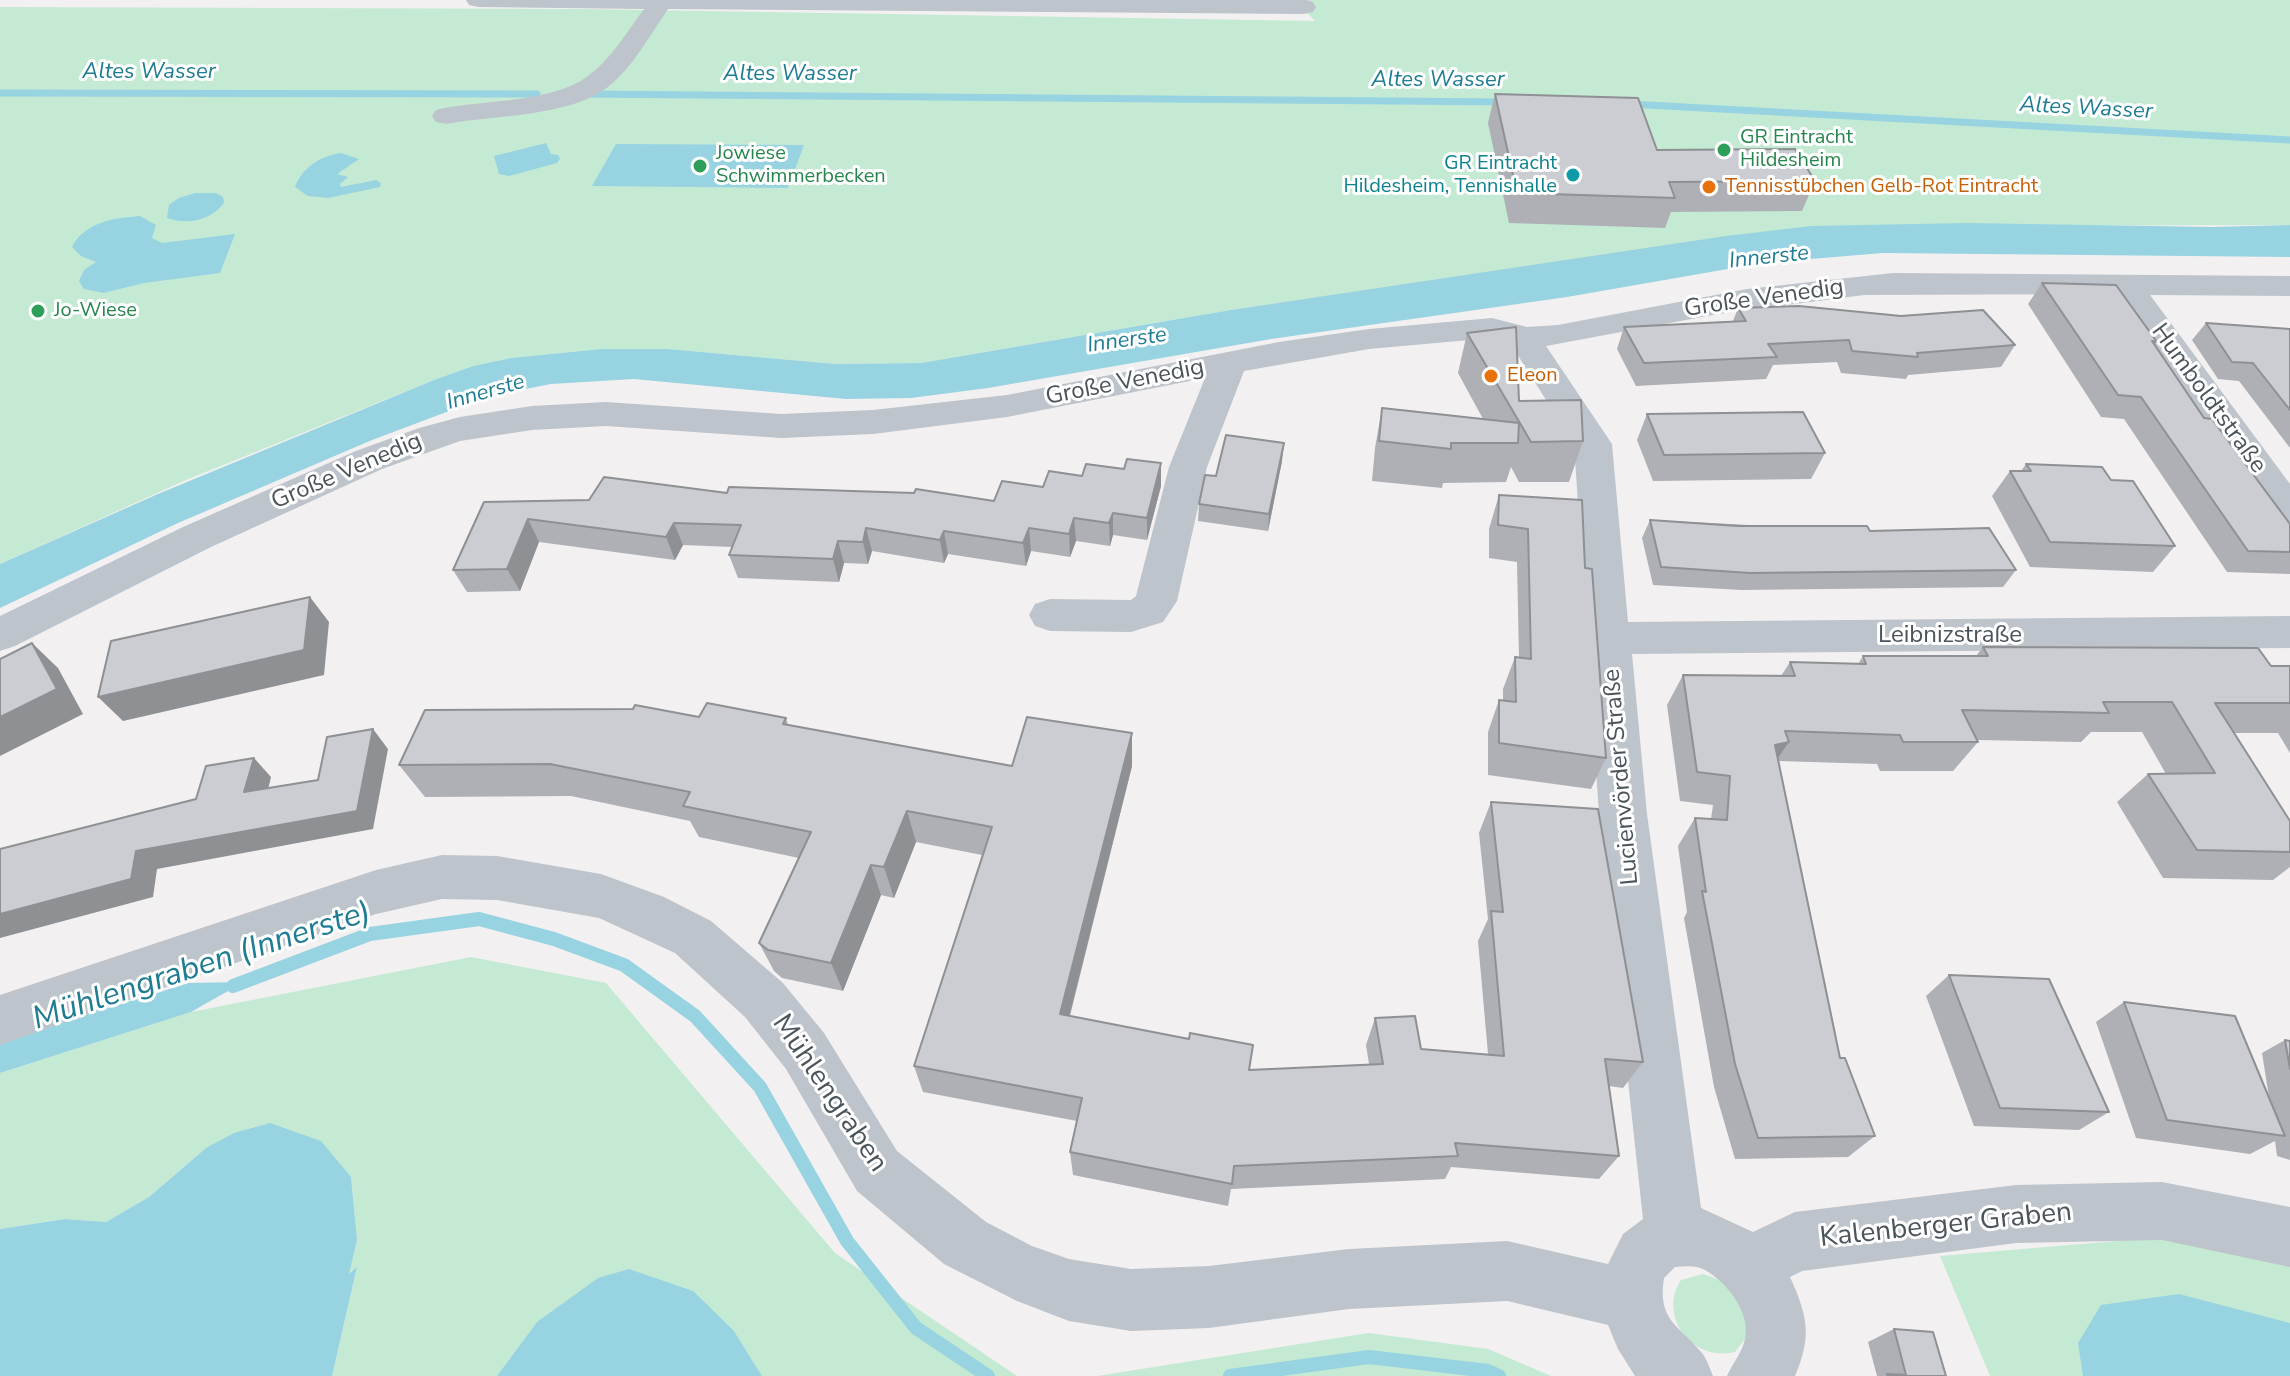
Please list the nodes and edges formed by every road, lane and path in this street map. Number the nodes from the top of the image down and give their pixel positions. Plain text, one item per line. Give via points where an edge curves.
1 (478, 0) edge
2 (661, 2) edge
3 (1304, 7) dead end
4 (446, 116) dead end
5 (2127, 286) junction
6 (2290, 286) edge
7 (1523, 337) junction
8 (1229, 363) junction
9 (2290, 512) edge
10 (1050, 615) dead end
11 (2290, 632) edge
12 (0, 635) edge
13 (1610, 638) junction
14 (0, 1020) edge
15 (1675, 1237) junction
16 (2290, 1237) edge
17 (1749, 1267) junction
18 (1631, 1300) junction
19 (1681, 1376) edge
20 (1759, 1376) edge

1 - 2 street
2 - 3 street
2 - 4 street via 595,84 549,100
5 - 6 street, Große Venedig
5 - 7 street, Große Venedig via 1855,285
5 - 9 street, Humboldtstraße
7 - 8 street, Große Venedig via 1504,328 1425,332
7 - 13 street, Lucienvörder Straße via 1593,444
8 - 10 street via 1188,467 1156,601 1148,611 1131,616
8 - 12 street, Große Venedig via 1007,406 873,422 781,426 606,414 460,429 404,446 197,537
11 - 13 street, Leibnizstraße
13 - 15 street, Lucienvörder Straße via 1623,814
14 - 18 street, Mühlengraben via 376,892 442,877 497,878 601,896 693,937 755,991 797,1041 877,1171 965,1243 1017,1271 1069,1290 1131,1300 1209,1297 1349,1279 1507,1271
15 - 17 street via 1714,1242
15 - 18 street via 1656,1244 1642,1258
16 - 17 street, Kalenberger Graben via 2162,1211 2016,1214 1795,1242
17 - 20 street via 1776,1317 1777,1343
18 - 19 street via 1649,1346

